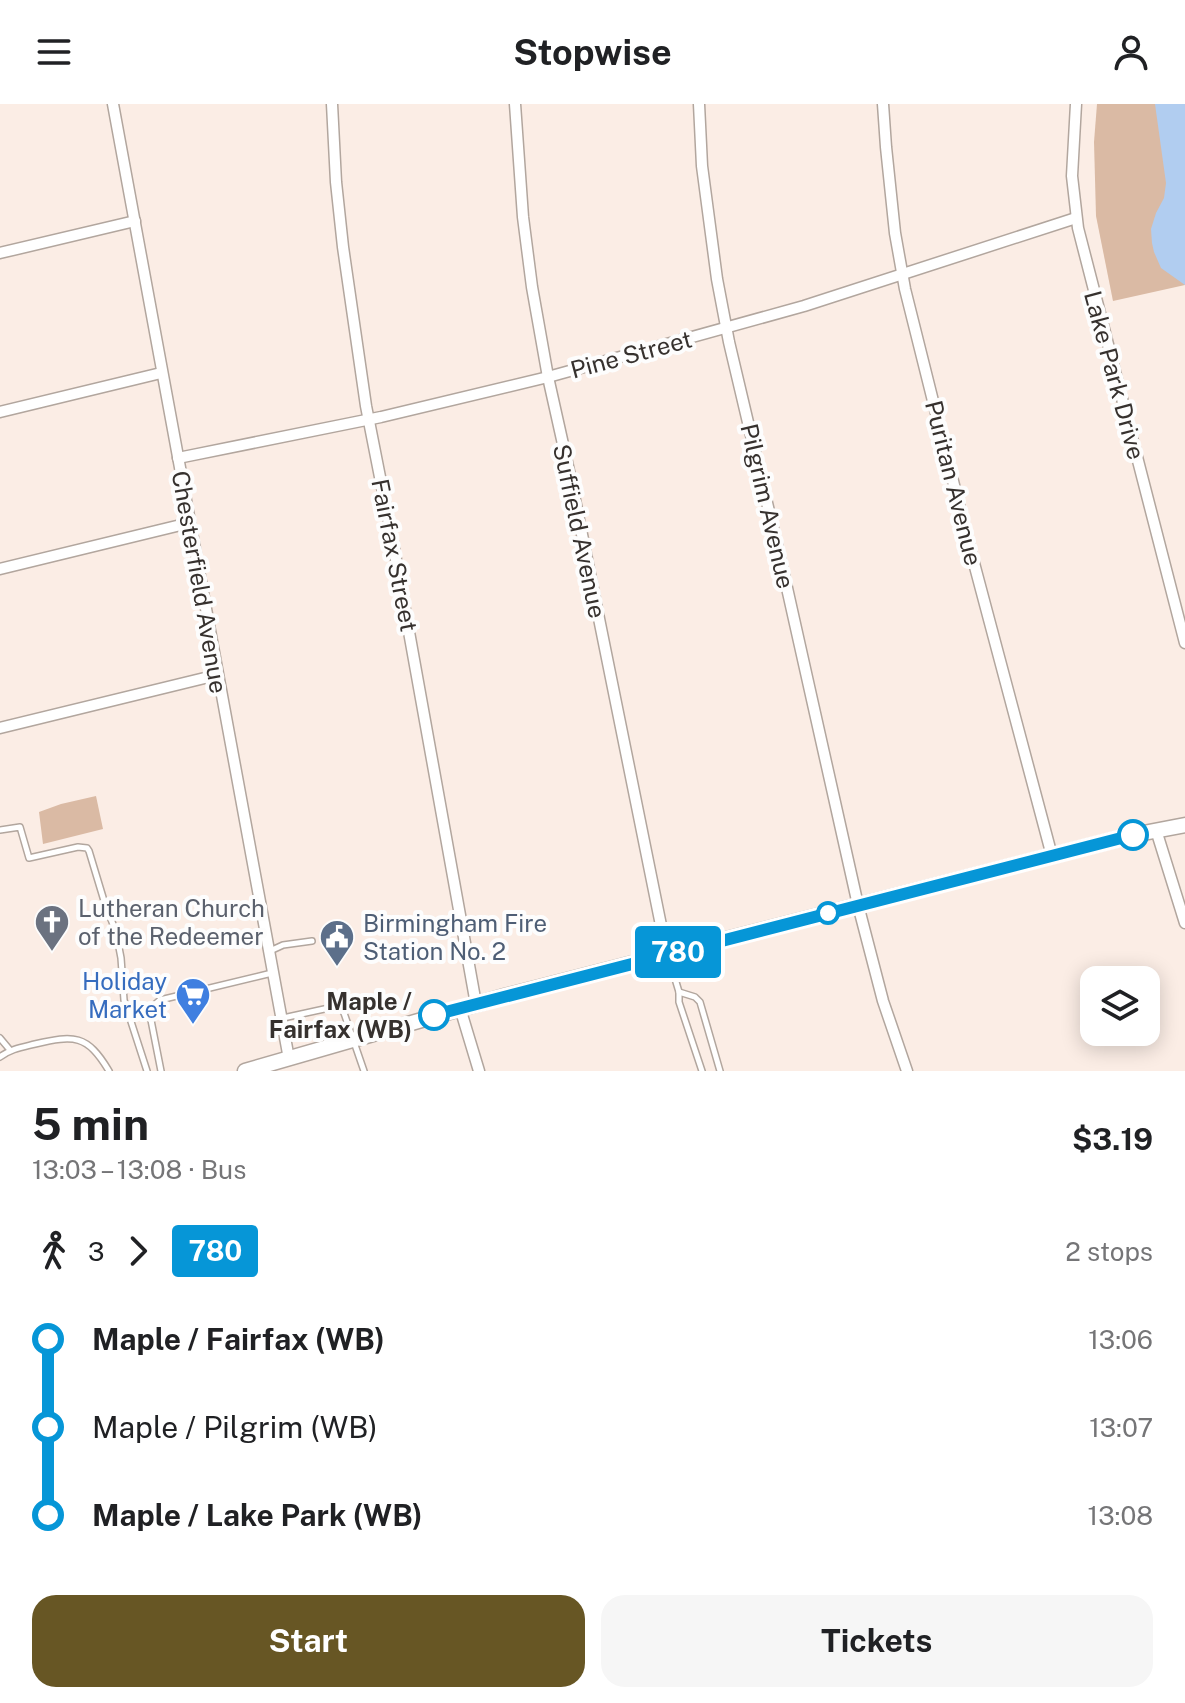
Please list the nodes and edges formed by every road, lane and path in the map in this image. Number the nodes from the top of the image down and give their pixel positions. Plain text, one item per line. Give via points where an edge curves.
1 (113, 104) edge
2 (332, 104) edge
3 (515, 104) edge
4 (699, 104) edge
5 (883, 104) edge
6 (1076, 104) edge
7 (1076, 218) junction
8 (135, 221) junction
9 (0, 253) edge
10 (903, 275) junction
11 (726, 328) junction
12 (161, 373) junction
13 (548, 377) junction
14 (0, 412) edge
15 (368, 419) junction
16 (178, 458) junction
17 (189, 523) junction
18 (0, 569) edge
19 (1185, 643) edge
20 (217, 675) junction
21 (0, 728) edge
22 (1185, 825) edge
23 (0, 830) edge
24 (1156, 830) junction
25 (1052, 856) junction
26 (858, 905) junction
27 (1185, 923) edge
28 (312, 941) dead end
29 (269, 951) junction
30 (667, 955) junction
31 (273, 973) junction
32 (679, 992) junction
33 (476, 1004) junction
34 (460, 1008) junction
35 (281, 1018) junction
36 (0, 1038) edge
37 (353, 1040) junction
38 (10, 1050) junction
39 (0, 1057) edge
40 (289, 1059) junction
41 (109, 1071) edge
42 (147, 1071) edge
43 (161, 1071) edge
44 (245, 1071) edge
45 (364, 1071) edge
46 (479, 1071) edge
47 (702, 1071) edge
48 (720, 1071) edge
49 (907, 1071) edge

1 - 8 street, Chesterfield Avenue
2 - 15 street, Fairfax Street via 343,247
3 - 13 street, Suffield Avenue via 523,217
4 - 11 street, Pilgrim Avenue via 702,166
5 - 10 street, Puritan Avenue
6 - 7 street, Lake Park Drive
7 - 10 street, Pine Street
7 - 19 street, Lake Park Drive
8 - 9 street
8 - 12 street, Chesterfield Avenue
10 - 11 street, Pine Street
10 - 25 street, Puritan Avenue
11 - 13 street, Pine Street
11 - 26 street, Pilgrim Avenue
12 - 14 street
12 - 16 street, Chesterfield Avenue
13 - 15 street, Pine Street
13 - 30 street, Suffield Avenue
15 - 16 street, Pine Street
15 - 33 street, Fairfax Street
16 - 17 street, Chesterfield Avenue
17 - 18 street
17 - 20 street, Chesterfield Avenue
20 - 21 street
20 - 29 street, Chesterfield Avenue
22 - 24 main road
23 - 42 lane via 20,827 29,858 83,846 89,851 116,932 124,1000
24 - 25 main road
24 - 27 street
25 - 26 main road
26 - 30 main road
26 - 49 street, Pilgrim Avenue
28 - 29 lane
29 - 31 street, Chesterfield Avenue
30 - 32 lane
30 - 33 main road
31 - 35 street, Chesterfield Avenue
31 - 43 lane via 160,1000 150,1015
32 - 47 lane
32 - 48 lane via 700,1002
33 - 34 main road
34 - 37 main road
34 - 46 street
35 - 37 lane via 338,1006
35 - 40 street, Chesterfield Avenue
36 - 38 lane
37 - 40 main road
37 - 45 lane
38 - 39 lane
38 - 41 lane via 76,1039 90,1046
40 - 44 main road

